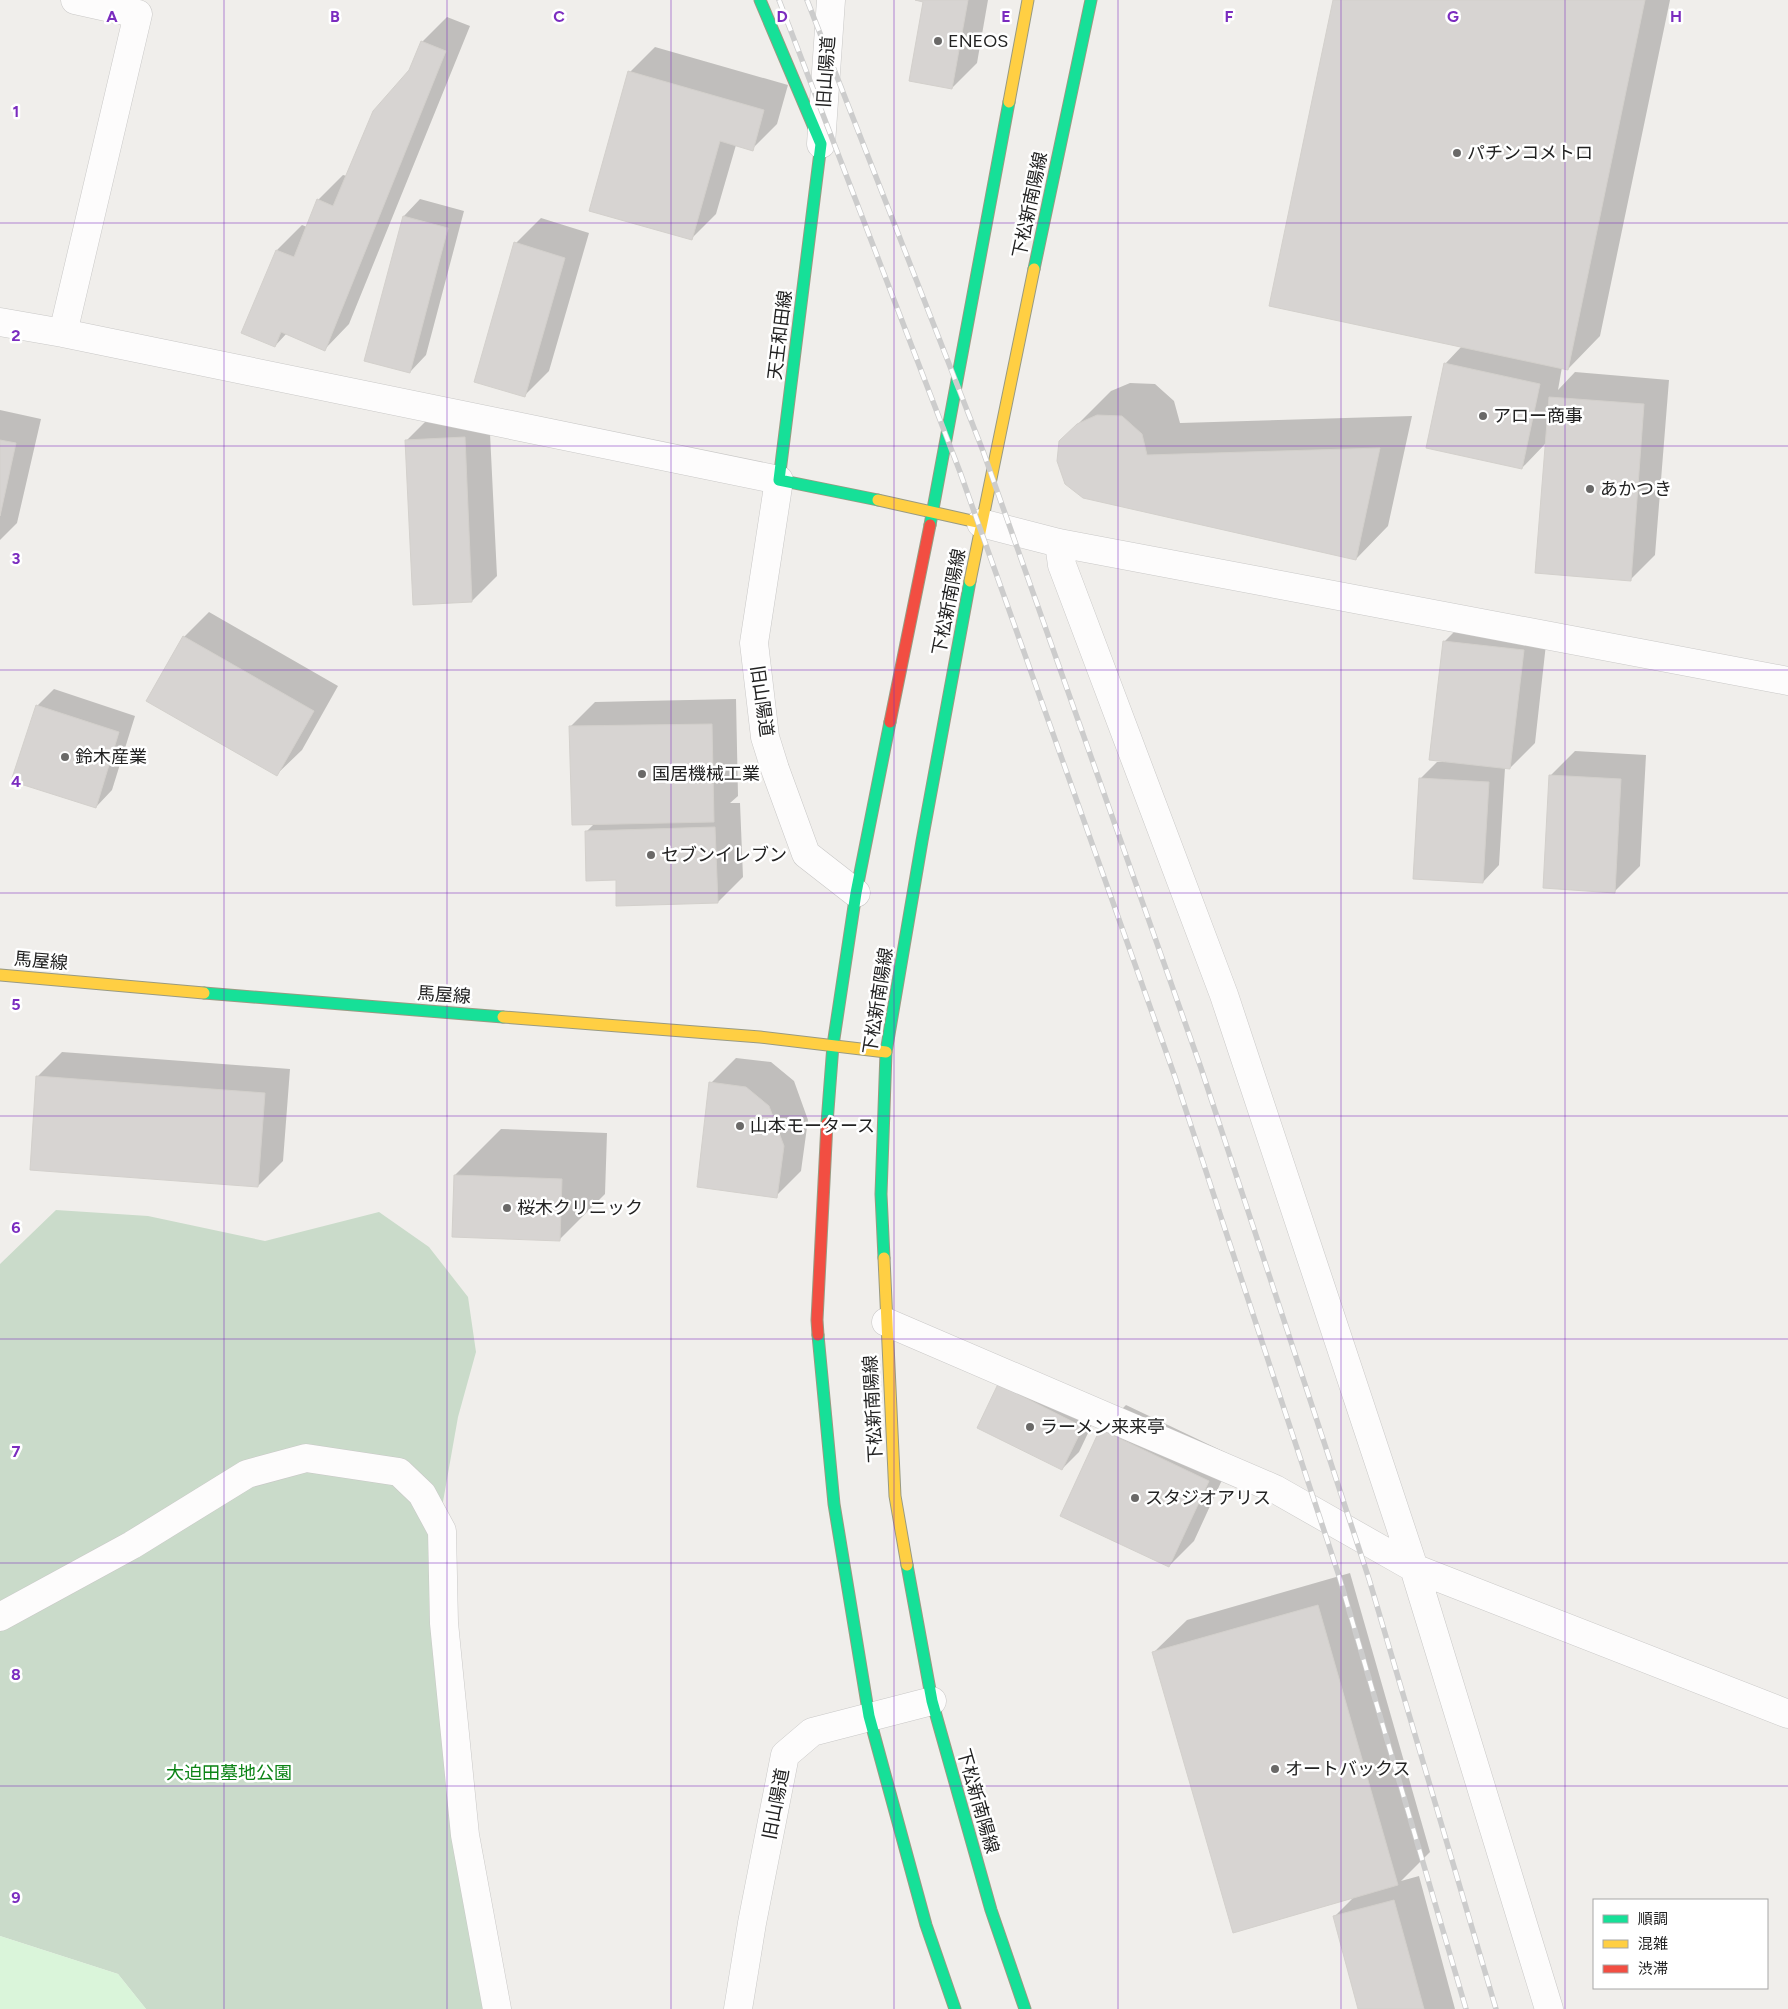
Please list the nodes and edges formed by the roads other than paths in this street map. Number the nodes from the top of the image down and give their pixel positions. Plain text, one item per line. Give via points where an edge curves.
1 (75, 0) edge
2 (760, 0) edge
3 (831, 0) edge
4 (1028, 0) edge
5 (1091, 0) edge
6 (821, 144) junction
7 (0, 322) edge
8 (63, 333) junction
9 (779, 480) junction
10 (933, 511) junction
11 (981, 523) junction
12 (1059, 544) junction
13 (1788, 681) edge
14 (856, 894) junction
15 (0, 975) edge
16 (832, 1044) junction
17 (886, 1052) junction
18 (886, 1322) junction
19 (1414, 1568) junction
20 (0, 1617) edge
21 (932, 1701) junction
22 (1788, 1714) edge
23 (869, 1716) junction
24 (497, 2009) edge
25 (738, 2009) edge
26 (955, 2009) edge
27 (1025, 2009) edge
28 (1549, 2009) edge

1 - 8 street via 138,14
2 - 6 main road
3 - 6 street, 旧山陽道
4 - 10 main road, 下松新南陽線
5 - 11 main road, 下松新南陽線
6 - 9 main road, 天王和田線
7 - 8 street
8 - 9 street
9 - 10 main road
9 - 14 street, 旧山陽道 via 754,643 765,737 806,854
10 - 11 main road
10 - 14 main road, 下松新南陽線
11 - 12 street
11 - 17 main road, 下松新南陽線
12 - 13 street
12 - 19 street via 1062,565 1224,995
14 - 16 main road, 下松新南陽線
15 - 16 main road, 馬屋線
16 - 17 main road, 馬屋線
16 - 23 main road, 下松新南陽線 via 817,1320 834,1504
17 - 18 main road, 下松新南陽線 via 881,1194
18 - 19 street via 1275,1489
18 - 21 main road, 下松新南陽線 via 895,1496
19 - 22 street
19 - 28 street
20 - 24 street via 132,1545 247,1474 306,1458 399,1472 422,1494 442,1531 444,1623 465,1835
21 - 23 street, 旧山陽道
21 - 27 main road, 下松新南陽線 via 991,1910
23 - 25 street, 旧山陽道 via 812,1732 785,1755
23 - 26 main road, 下松新南陽線 via 926,1925

